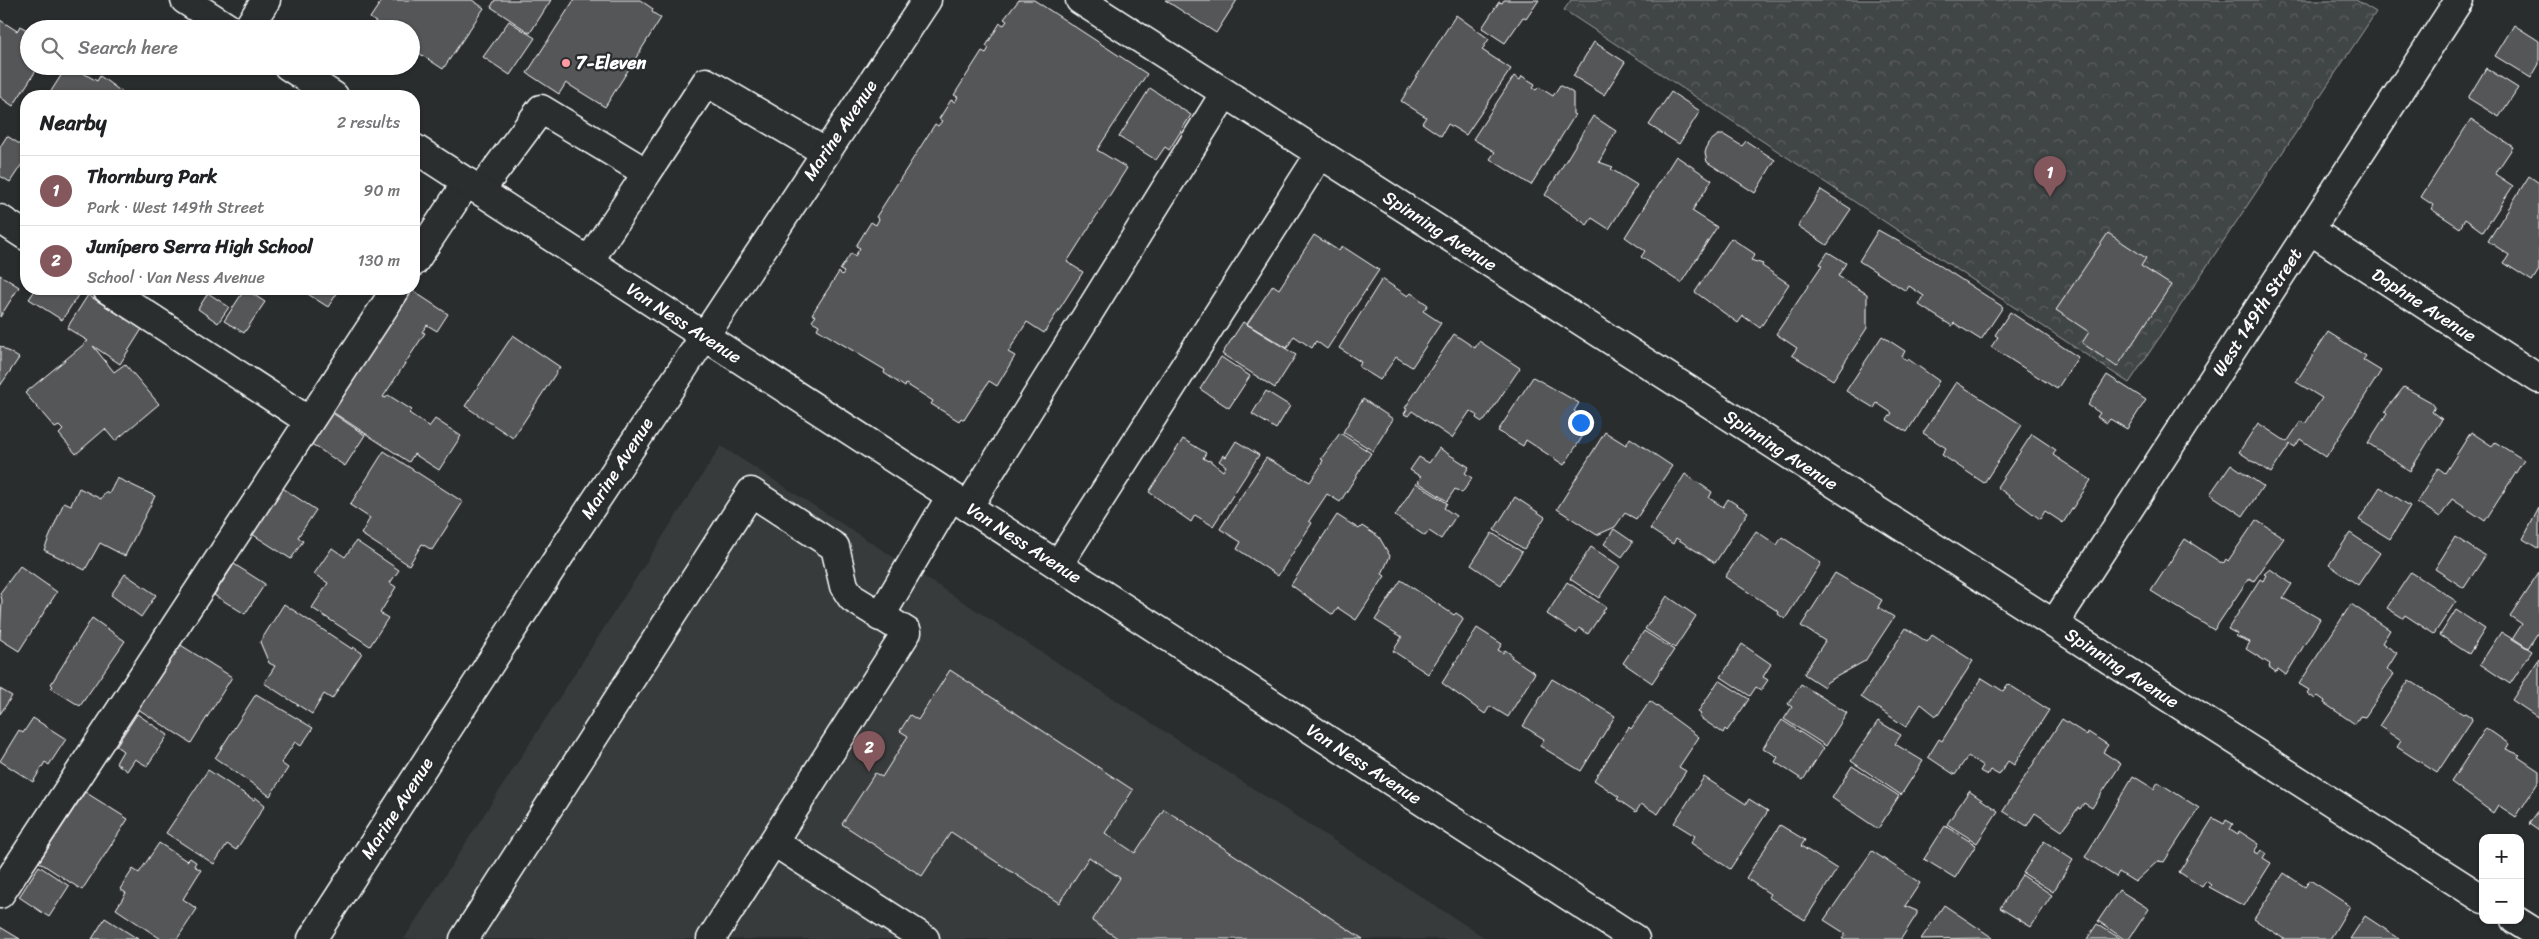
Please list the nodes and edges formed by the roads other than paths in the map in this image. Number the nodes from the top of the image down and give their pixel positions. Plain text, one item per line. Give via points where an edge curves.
1 (185, 0) edge
2 (266, 0) edge
3 (927, 0) edge
4 (1080, 0) edge
5 (2459, 0) edge
6 (216, 20) edge
7 (253, 20) edge
8 (302, 75) edge
9 (325, 90) edge
10 (1225, 93) junction
11 (420, 152) edge
12 (825, 152) junction
13 (1320, 154) junction
14 (647, 173) junction
15 (473, 186) junction
16 (0, 219) edge
17 (2310, 230) junction
18 (20, 232) edge
19 (420, 254) edge
20 (589, 261) junction
21 (116, 295) edge
22 (392, 295) edge
23 (704, 336) junction
24 (2539, 379) edge
25 (309, 421) junction
26 (959, 501) junction
27 (1058, 565) junction
28 (880, 617) junction
29 (2054, 624) junction
30 (774, 842) junction
31 (0, 894) edge
32 (2479, 896) edge
33 (2521, 924) edge
34 (2539, 935) edge
35 (312, 939) edge
36 (464, 939) edge
37 (711, 939) edge
38 (925, 939) edge
39 (1635, 939) edge

1 - 6 street
2 - 7 street
3 - 12 street, Marine Avenue
4 - 10 street, Spinning Avenue
5 - 17 street, West 149th Street
8 - 9 street
10 - 13 street, Spinning Avenue
10 - 26 street
11 - 15 street, Van Ness Avenue
12 - 14 street via 706,82
12 - 23 street, Marine Avenue
13 - 27 street
13 - 29 street, Spinning Avenue
14 - 15 street via 541,109
14 - 20 street
15 - 19 street
15 - 20 street, Van Ness Avenue
16 - 18 street
17 - 24 street, Daphne Avenue
17 - 29 street, West 149th Street
20 - 23 street, Van Ness Avenue
21 - 25 street
22 - 25 street
23 - 26 street, Van Ness Avenue
23 - 35 street, Marine Avenue
25 - 31 street
26 - 27 street, Van Ness Avenue
26 - 28 street
27 - 39 street, Van Ness Avenue
28 - 30 street via 907,632
28 - 36 street via 852,598 844,586 835,547 751,492
29 - 32 street, Spinning Avenue
30 - 37 street
30 - 38 street
33 - 34 street

